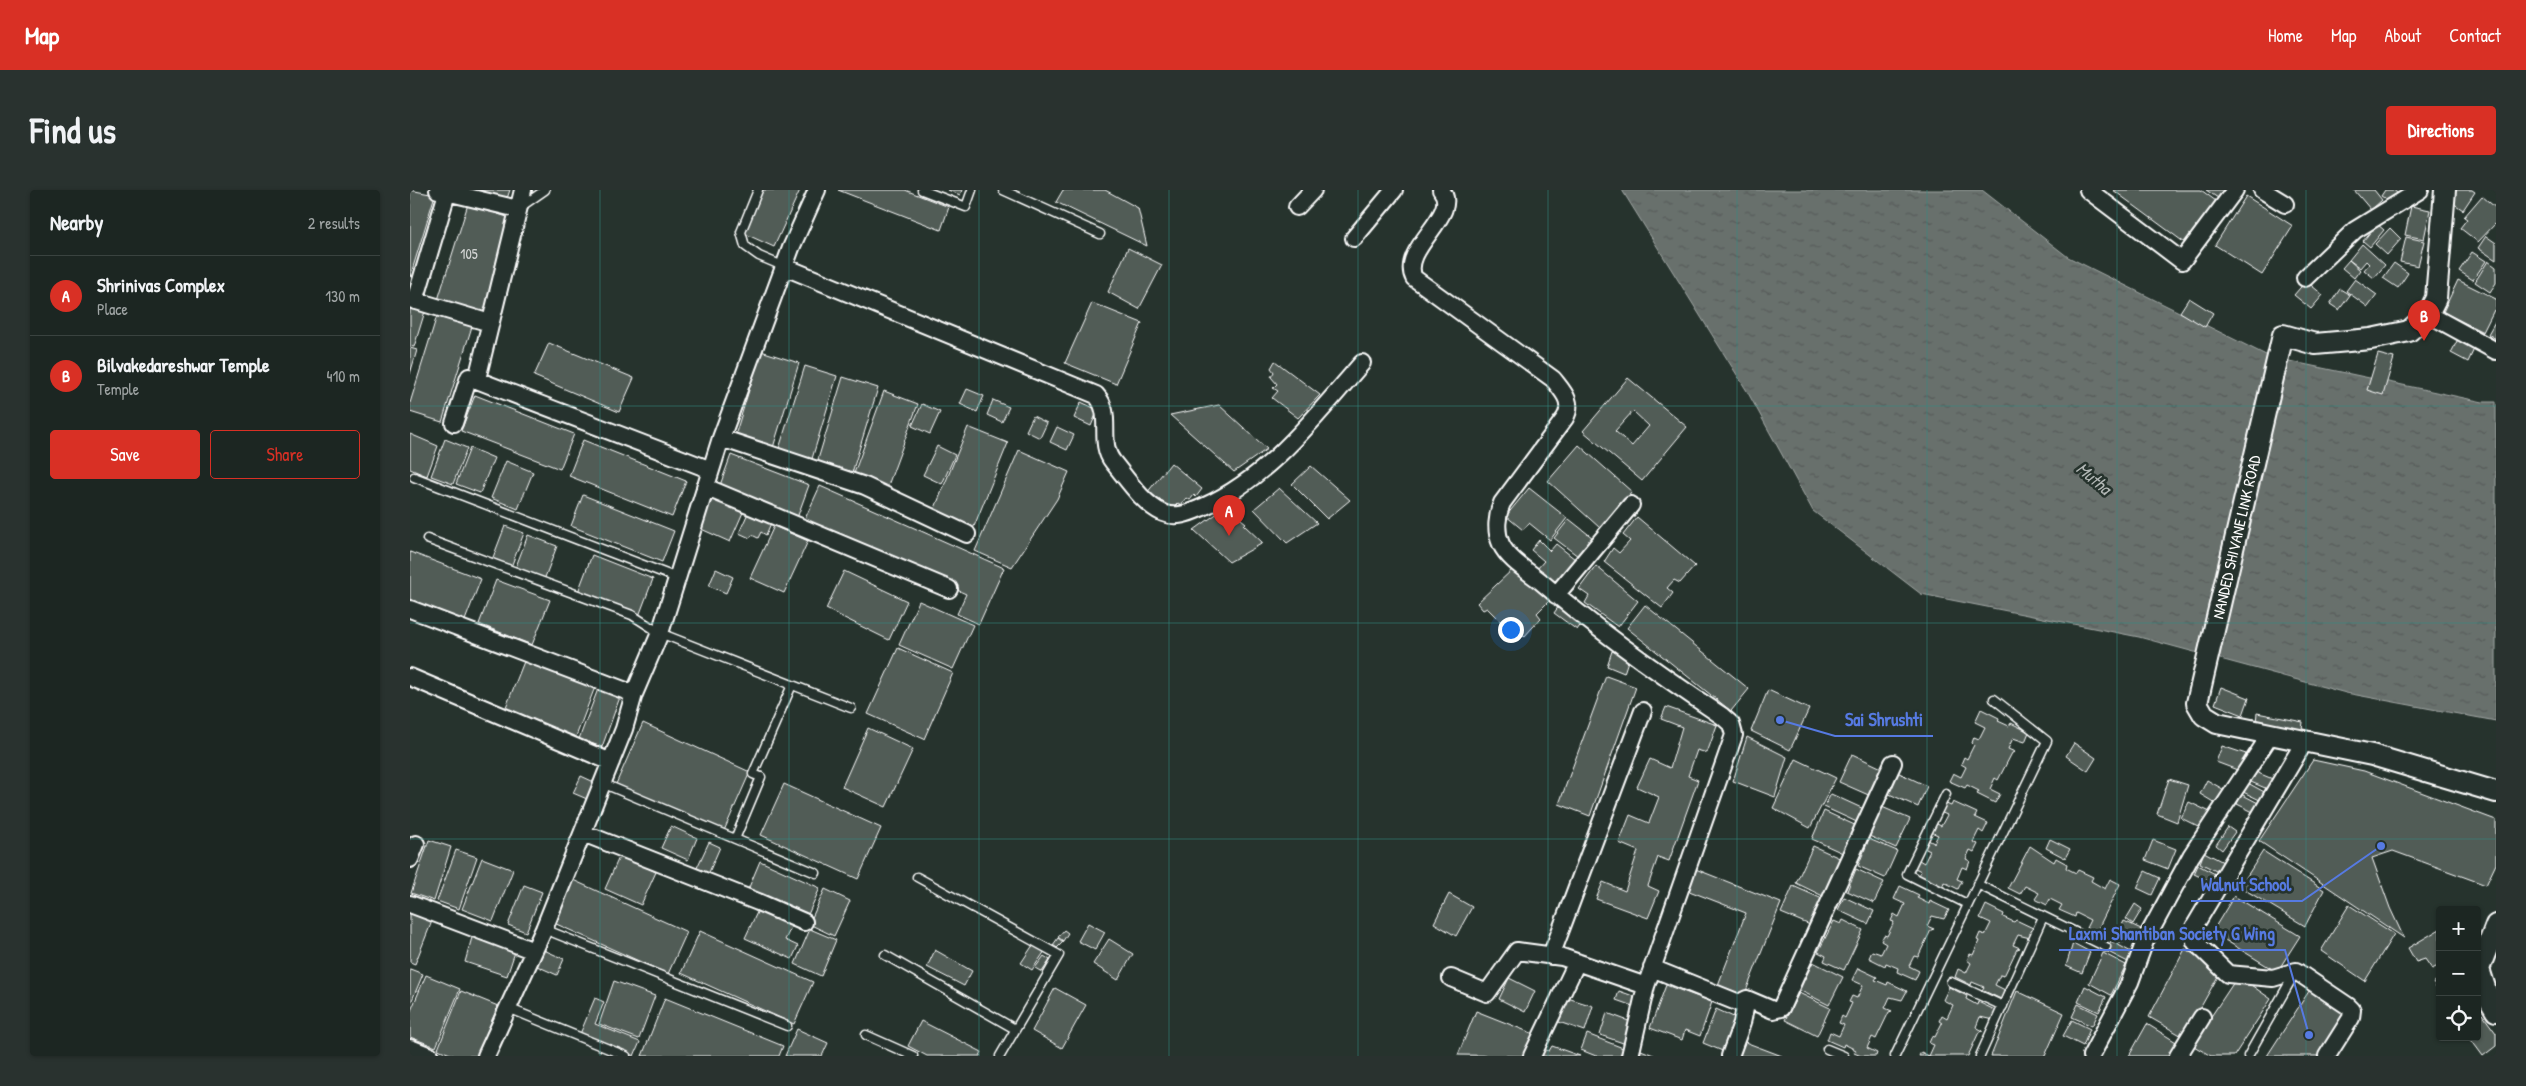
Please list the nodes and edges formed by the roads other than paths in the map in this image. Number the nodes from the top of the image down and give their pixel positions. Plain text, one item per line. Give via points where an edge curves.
1 (523, 190) edge
2 (545, 190) edge
3 (758, 190) edge
4 (817, 190) edge
5 (922, 190) edge
6 (972, 190) edge
7 (1003, 190) edge
8 (1313, 190) edge
9 (1394, 190) edge
10 (1441, 190) edge
11 (2088, 190) edge
12 (2235, 190) edge
13 (2262, 190) edge
14 (2445, 190) edge
15 (442, 191) edge
16 (2408, 193) edge
17 (2285, 204) dead end
18 (1297, 207) dead end
19 (518, 209) junction
20 (1100, 234) dead end
21 (1354, 238) dead end
22 (785, 267) junction
23 (2305, 278) dead end
24 (413, 300) edge
25 (2428, 314) junction
26 (490, 323) junction
27 (2496, 351) edge
28 (1362, 363) dead end
29 (477, 379) junction
30 (454, 423) dead end
31 (722, 438) junction
32 (712, 470) junction
33 (414, 477) dead end
34 (705, 487) junction
35 (1632, 505) dead end
36 (968, 534) dead end
37 (427, 539) dead end
38 (677, 578) junction
39 (949, 589) dead end
40 (1556, 595) junction
41 (410, 609) edge
42 (660, 633) junction
43 (410, 677) edge
44 (792, 685) junction
45 (634, 694) junction
46 (1994, 699) dead end
47 (851, 708) dead end
48 (1643, 711) dead end
49 (2271, 734) junction
50 (2305, 741) junction
51 (611, 762) junction
52 (1893, 763) dead end
53 (602, 784) junction
54 (2496, 792) edge
55 (1946, 794) dead end
56 (582, 833) junction
57 (735, 839) junction
58 (816, 873) dead end
59 (917, 877) dead end
60 (1977, 884) junction
61 (410, 904) edge
62 (1968, 904) junction
63 (2043, 917) junction
64 (804, 922) dead end
65 (2496, 925) edge
66 (544, 929) junction
67 (2106, 946) dead end
68 (534, 951) junction
69 (884, 956) dead end
70 (1551, 956) junction
71 (1577, 962) junction
72 (1652, 968) junction
73 (2296, 971) junction
74 (1451, 978) dead end
75 (1951, 982) dead end
76 (1646, 986) junction
77 (1747, 999) junction
78 (2003, 1006) junction
79 (508, 1008) junction
80 (2496, 1011) edge
81 (2202, 1017) dead end
82 (787, 1026) dead end
83 (1015, 1030) junction
84 (866, 1035) dead end
85 (410, 1048) edge
86 (1826, 1049) dead end
87 (430, 1056) edge
88 (486, 1056) edge
89 (626, 1056) edge
90 (913, 1056) edge
91 (1000, 1056) edge
92 (1532, 1056) edge
93 (1630, 1056) edge
94 (1730, 1056) edge
95 (1844, 1056) edge
96 (1895, 1056) edge
97 (1980, 1056) edge
98 (2091, 1056) edge
99 (2178, 1056) edge
100 (2248, 1056) edge
101 (2327, 1056) edge

1 - 19 street
2 - 19 lane
3 - 22 lane via 741,232 745,246
4 - 22 street
5 - 6 lane via 966,206
7 - 20 lane
8 - 18 street
9 - 21 street
10 - 40 street via 1445,194 1446,206 1412,260 1414,278 1553,379 1568,398 1565,418 1502,503 1498,514 1500,543 1511,557
11 - 12 street via 2182,261
13 - 17 street
14 - 25 street, NANDED SHIVANE LINK ROAD via 2436,298
15 - 19 street
15 - 24 street
16 - 23 street via 2356,230
19 - 26 street
22 - 28 street via 1096,395 1102,401 1105,443 1111,460 1141,496 1155,508 1175,516 1228,496 1246,483 1288,447
22 - 31 street
24 - 26 street
25 - 27 street
25 - 49 street, NANDED SHIVANE LINK ROAD via 2409,331 2371,339 2315,344 2283,335 2197,703 2204,715 2217,723
26 - 29 street
29 - 30 street via 469,377
29 - 32 street
31 - 32 street
31 - 36 street via 865,486
32 - 34 street
33 - 38 lane
34 - 38 street
34 - 39 street
35 - 40 street
37 - 42 lane via 632,616
38 - 42 street
40 - 72 street via 1663,677 1722,716 1731,724 1734,735
41 - 45 street
42 - 44 lane
42 - 45 street
43 - 51 street
44 - 47 lane
44 - 57 lane via 753,774 761,777
45 - 51 street
46 - 60 lane via 2047,741
48 - 70 street
49 - 50 street, NANDED SHIVANE LINK ROAD
49 - 98 street via 2191,856 2145,941 2130,982
50 - 54 street, NANDED SHIVANE LINK ROAD via 2372,756
50 - 73 street via 2194,927 2195,942 2228,974 2273,978
51 - 53 street
52 - 77 street via 1782,1008 1773,1010
53 - 56 street
53 - 57 lane
55 - 62 lane via 1907,874
56 - 64 street
56 - 66 street
57 - 58 lane
59 - 83 lane via 1059,955
60 - 62 lane
60 - 63 lane
61 - 68 street
62 - 96 lane
63 - 67 lane
63 - 78 lane
65 - 80 street via 2479,969
66 - 68 street
66 - 82 lane
68 - 79 street
69 - 83 lane
70 - 71 street
70 - 74 street via 1517,951 1487,993
71 - 76 street
71 - 92 street
72 - 76 street
72 - 77 street via 1739,1004
73 - 100 lane
73 - 101 street via 2352,1010 2351,1018
75 - 78 lane
76 - 93 street
77 - 94 street
78 - 97 lane
79 - 88 street
79 - 89 lane
81 - 99 street
83 - 91 lane
84 - 90 lane
85 - 87 street
86 - 95 lane

